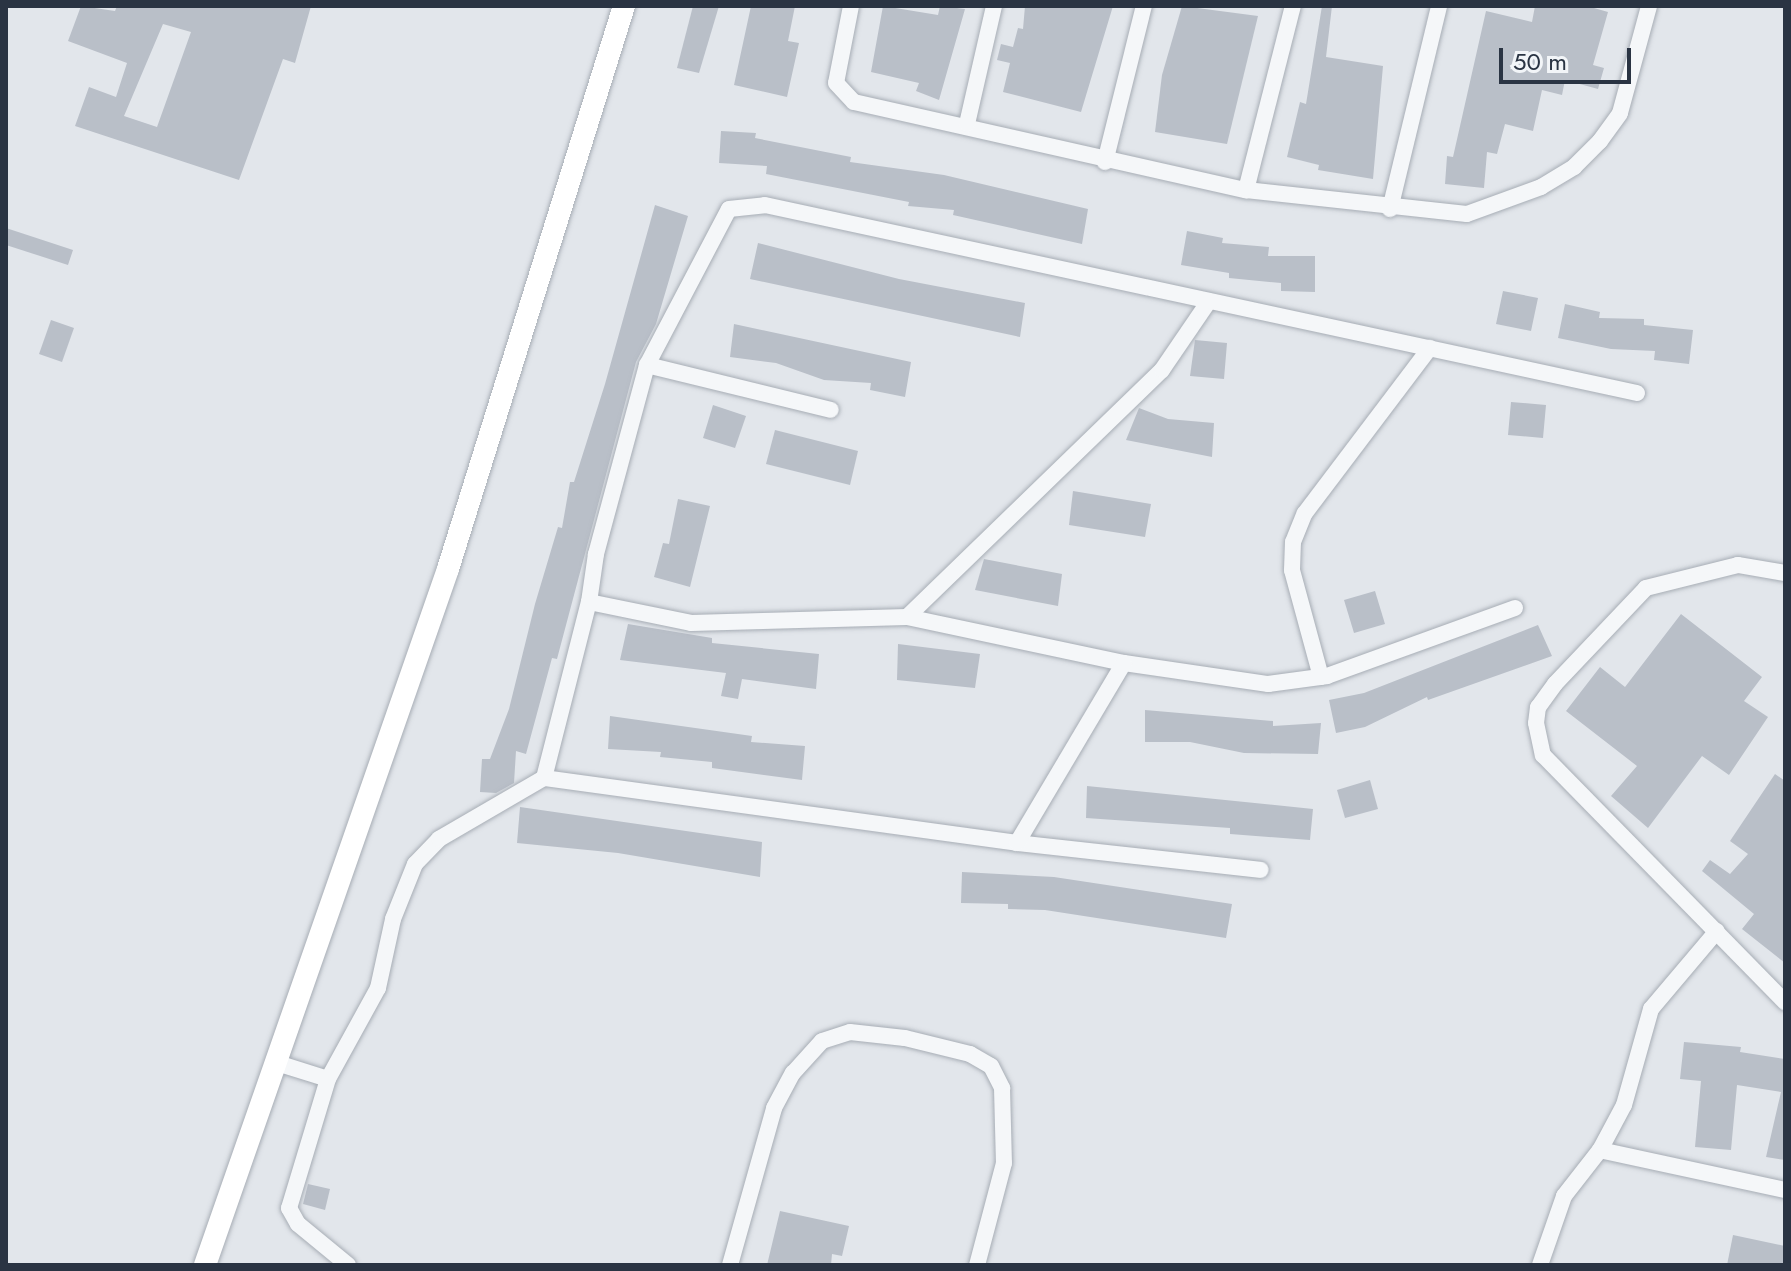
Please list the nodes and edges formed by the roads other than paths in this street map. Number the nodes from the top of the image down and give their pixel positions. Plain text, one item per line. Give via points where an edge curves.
1 (624, 6) edge
2 (851, 6) edge
3 (994, 6) edge
4 (1144, 6) edge
5 (1293, 6) edge
6 (1439, 6) edge
7 (1649, 6) edge
8 (967, 124) junction
9 (1105, 162) junction
10 (1246, 190) junction
11 (1390, 209) junction
12 (1209, 301) junction
13 (1430, 348) junction
14 (647, 365) junction
15 (1637, 393) dead end
16 (831, 410) dead end
17 (1785, 573) edge
18 (589, 602) junction
19 (1515, 608) dead end
20 (907, 617) junction
21 (1124, 663) junction
22 (1321, 677) junction
23 (544, 778) junction
24 (1017, 843) junction
25 (1261, 870) dead end
26 (1717, 931) junction
27 (1785, 1002) edge
28 (277, 1063) junction
29 (328, 1079) junction
30 (1600, 1150) junction
31 (1785, 1190) edge
32 (205, 1265) edge
33 (348, 1265) edge
34 (730, 1265) edge
35 (977, 1265) edge
36 (1540, 1265) edge

1 - 28 main road via 448,569
2 - 8 street via 836,72 836,83 845,95 854,102
3 - 8 street
4 - 9 street
5 - 10 street
6 - 11 street
7 - 11 street via 1620,113 1574,167 1502,205 1467,214
8 - 9 street
9 - 10 street
10 - 11 street
12 - 13 street
12 - 14 street via 748,204 729,209 719,220 698,273
12 - 20 street via 1162,370
13 - 15 street
13 - 22 street via 1305,513 1293,542 1292,570
14 - 16 street
14 - 18 street via 596,554
17 - 26 street via 1738,565 1646,588 1538,707 1536,740 1543,755
18 - 20 street via 691,623
18 - 23 street
19 - 22 street
20 - 21 street
21 - 22 street via 1268,684
21 - 24 street
23 - 24 street
23 - 29 street via 439,839 415,864 393,919 378,988
24 - 25 street
26 - 27 street
26 - 30 street via 1651,1009 1624,1105
28 - 29 street
28 - 32 main road
29 - 33 street via 289,1208 298,1224
30 - 31 street
30 - 36 street via 1564,1196
34 - 35 street via 774,1108 793,1073 822,1041 850,1032 905,1038 970,1054 991,1066 1002,1088 1004,1163

